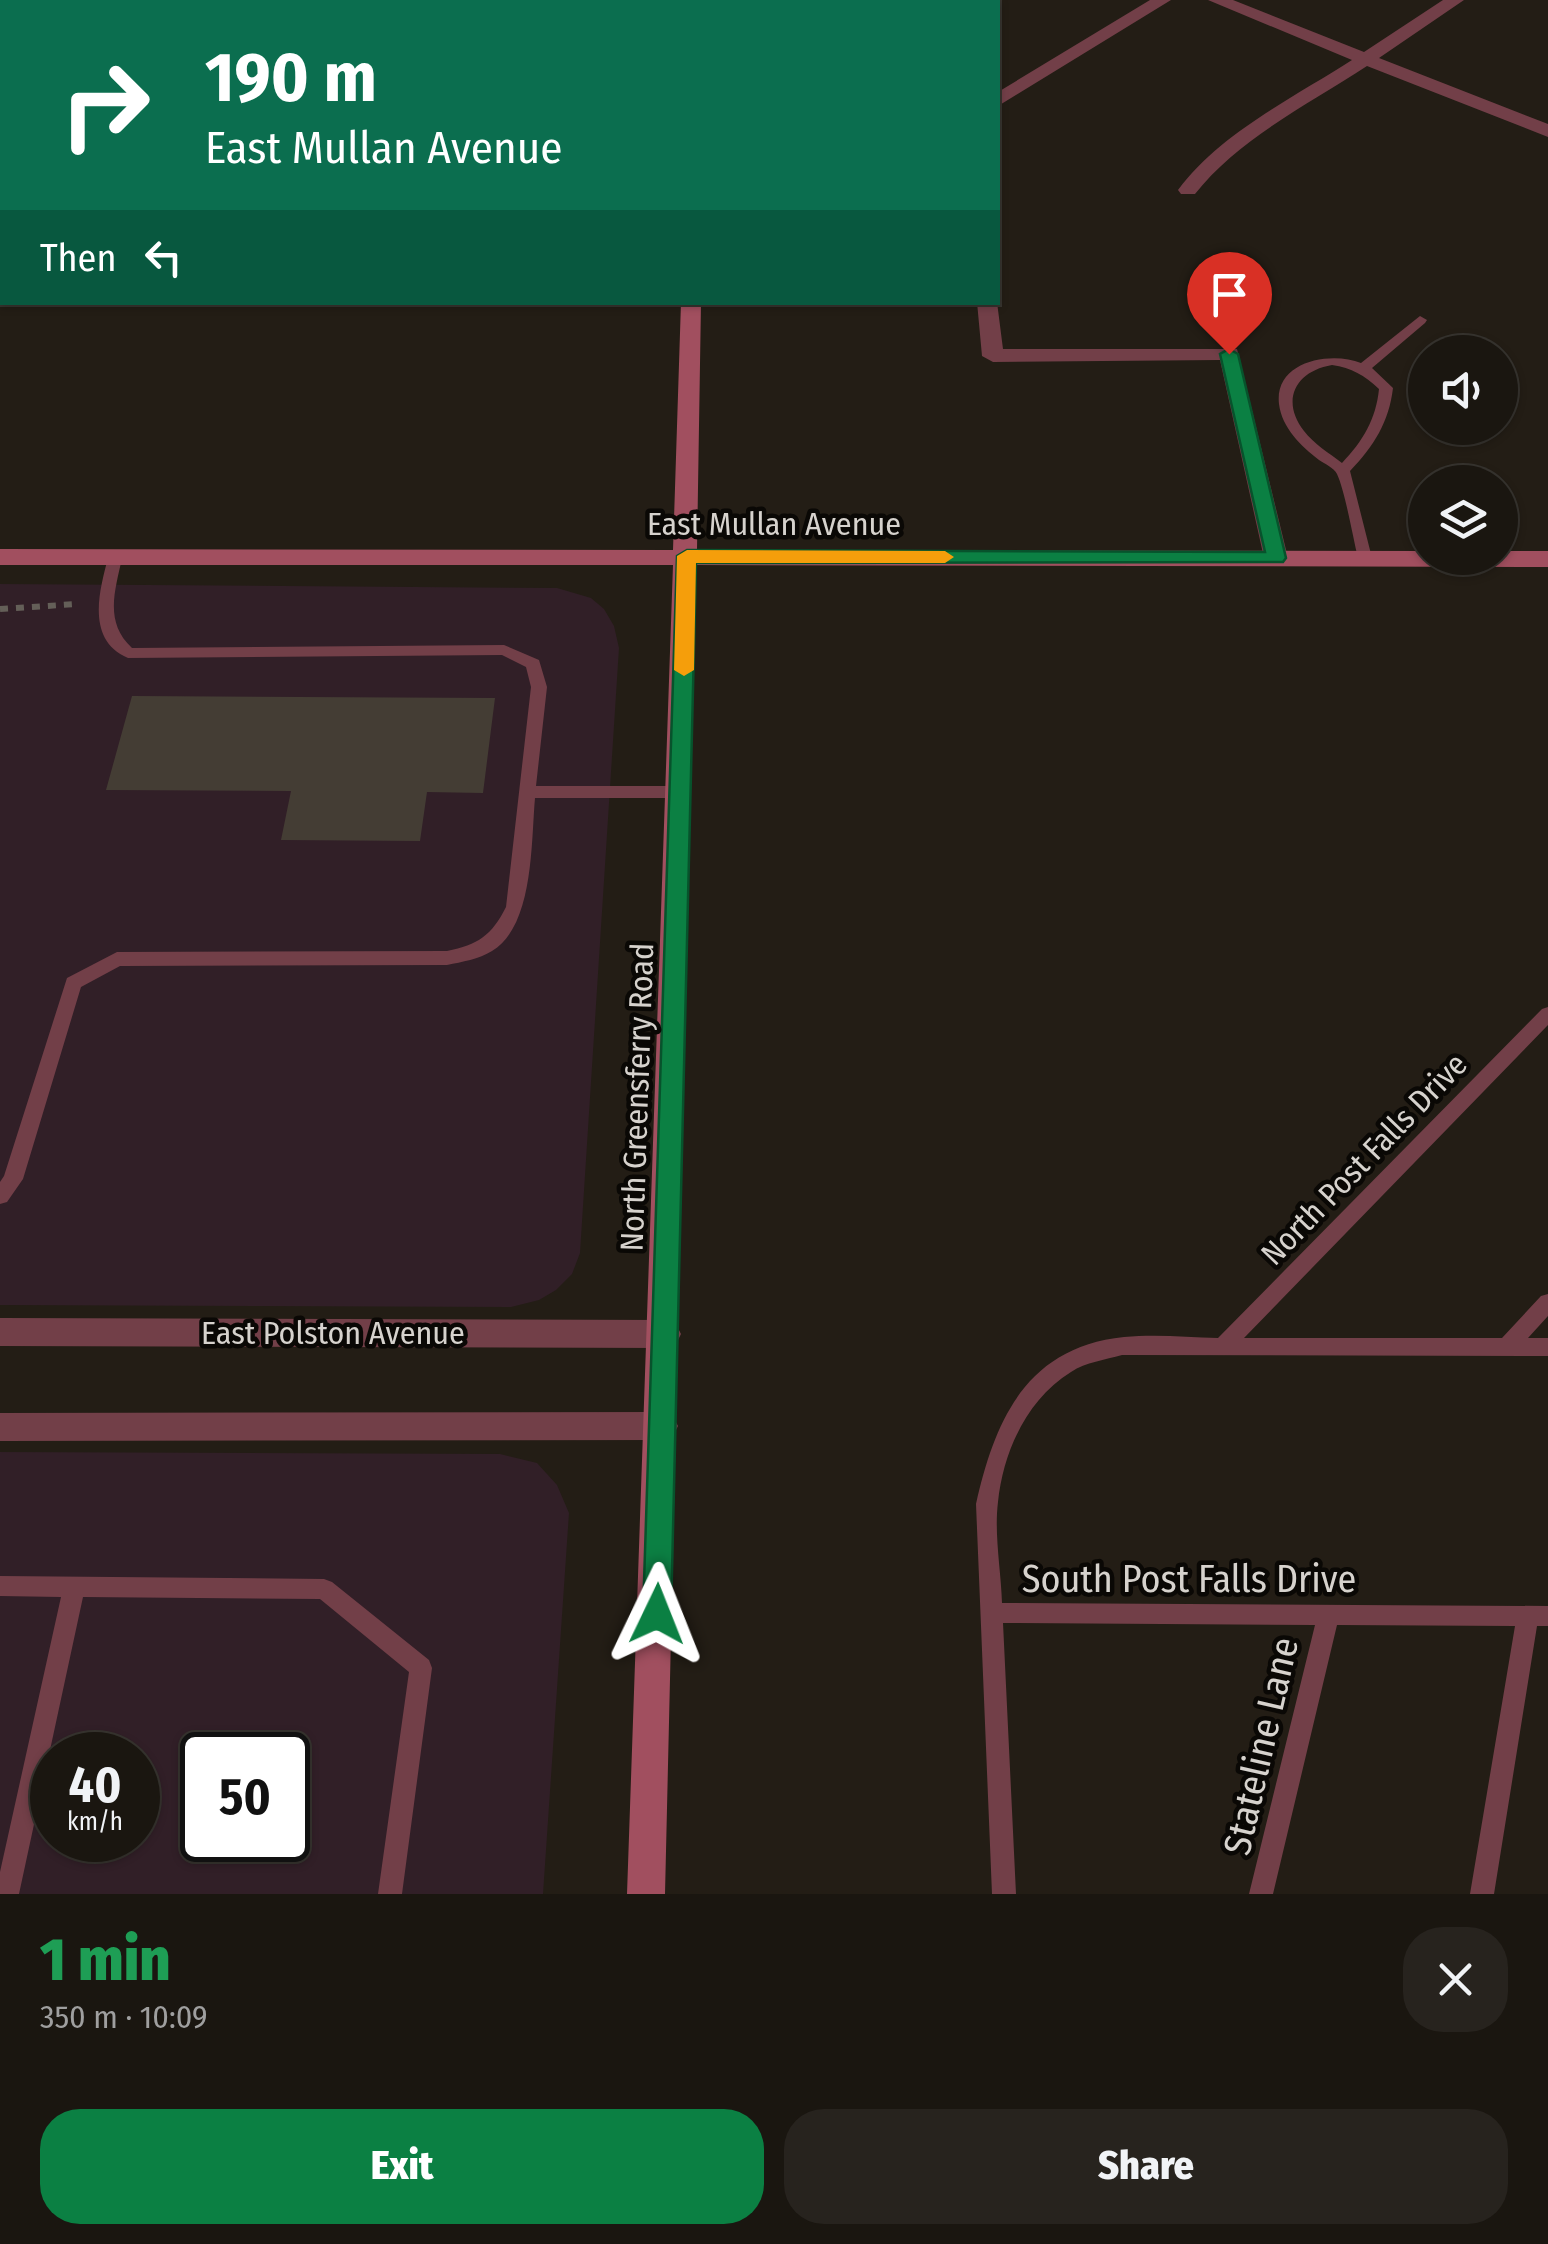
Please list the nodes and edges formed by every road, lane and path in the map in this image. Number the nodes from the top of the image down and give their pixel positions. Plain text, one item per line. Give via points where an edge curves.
1 (1162, 0) edge
2 (1217, 0) edge
3 (1455, 0) edge
4 (1366, 60) junction
5 (1000, 99) edge
6 (1548, 131) edge
7 (1188, 190) dead end
8 (691, 305) edge
9 (987, 305) edge
10 (1420, 320) dead end
11 (1365, 367) junction
12 (1344, 470) junction
13 (687, 556) junction
14 (0, 557) edge
15 (115, 558) junction
16 (1276, 558) junction
17 (1365, 558) junction
18 (1548, 558) edge
19 (77, 604) dead end
20 (0, 609) edge
21 (527, 792) junction
22 (680, 792) junction
23 (1548, 1014) edge
24 (0, 1196) edge
25 (1548, 1302) edge
26 (0, 1332) edge
27 (665, 1334) junction
28 (1223, 1346) junction
29 (1507, 1347) junction
30 (1548, 1347) edge
31 (662, 1426) junction
32 (0, 1428) edge
33 (0, 1586) edge
34 (74, 1587) junction
35 (991, 1613) junction
36 (1328, 1615) junction
37 (1538, 1616) edge
38 (7, 1894) edge
39 (390, 1894) edge
40 (646, 1894) edge
41 (1004, 1894) edge
42 (1261, 1894) edge
43 (1482, 1894) edge

1 - 5 street
2 - 4 street
3 - 4 street
4 - 6 street
4 - 7 street via 1230,148
8 - 13 main road, North Greensferry Road
9 - 16 street via 993,356 1229,354
10 - 11 lane
11 - 12 lane via 1386,388 1385,411 1370,442
11 - 12 lane via 1341,360 1316,363 1295,374 1286,396 1291,422 1310,446
12 - 17 lane
13 - 15 main road, East Mullan Avenue
13 - 16 main road, East Mullan Avenue
13 - 22 main road, North Greensferry Road
14 - 15 main road, East Mullan Avenue
15 - 21 lane via 104,610 111,640 128,653 504,650 533,664 539,687
16 - 17 main road, East Mullan Avenue
17 - 18 main road, East Mullan Avenue
19 - 20 path
21 - 22 lane
21 - 24 lane via 515,907 500,938 482,951 392,960 118,960 73,983 13,1179
22 - 27 main road, North Greensferry Road
23 - 28 lane, North Post Falls Drive
25 - 29 lane
26 - 27 street, East Polston Avenue
27 - 31 main road, North Greensferry Road
28 - 29 lane
28 - 35 lane via 1122,1346 1064,1366 1024,1398 998,1451 988,1504
29 - 30 lane
31 - 32 street
31 - 40 main road, North Greensferry Road
33 - 34 lane
34 - 38 lane
34 - 39 lane via 324,1588 421,1668
35 - 36 lane, South Post Falls Drive
35 - 41 lane, South Post Falls Drive
36 - 37 lane, South Post Falls Drive
36 - 42 lane, Stateline Lane
37 - 43 lane

